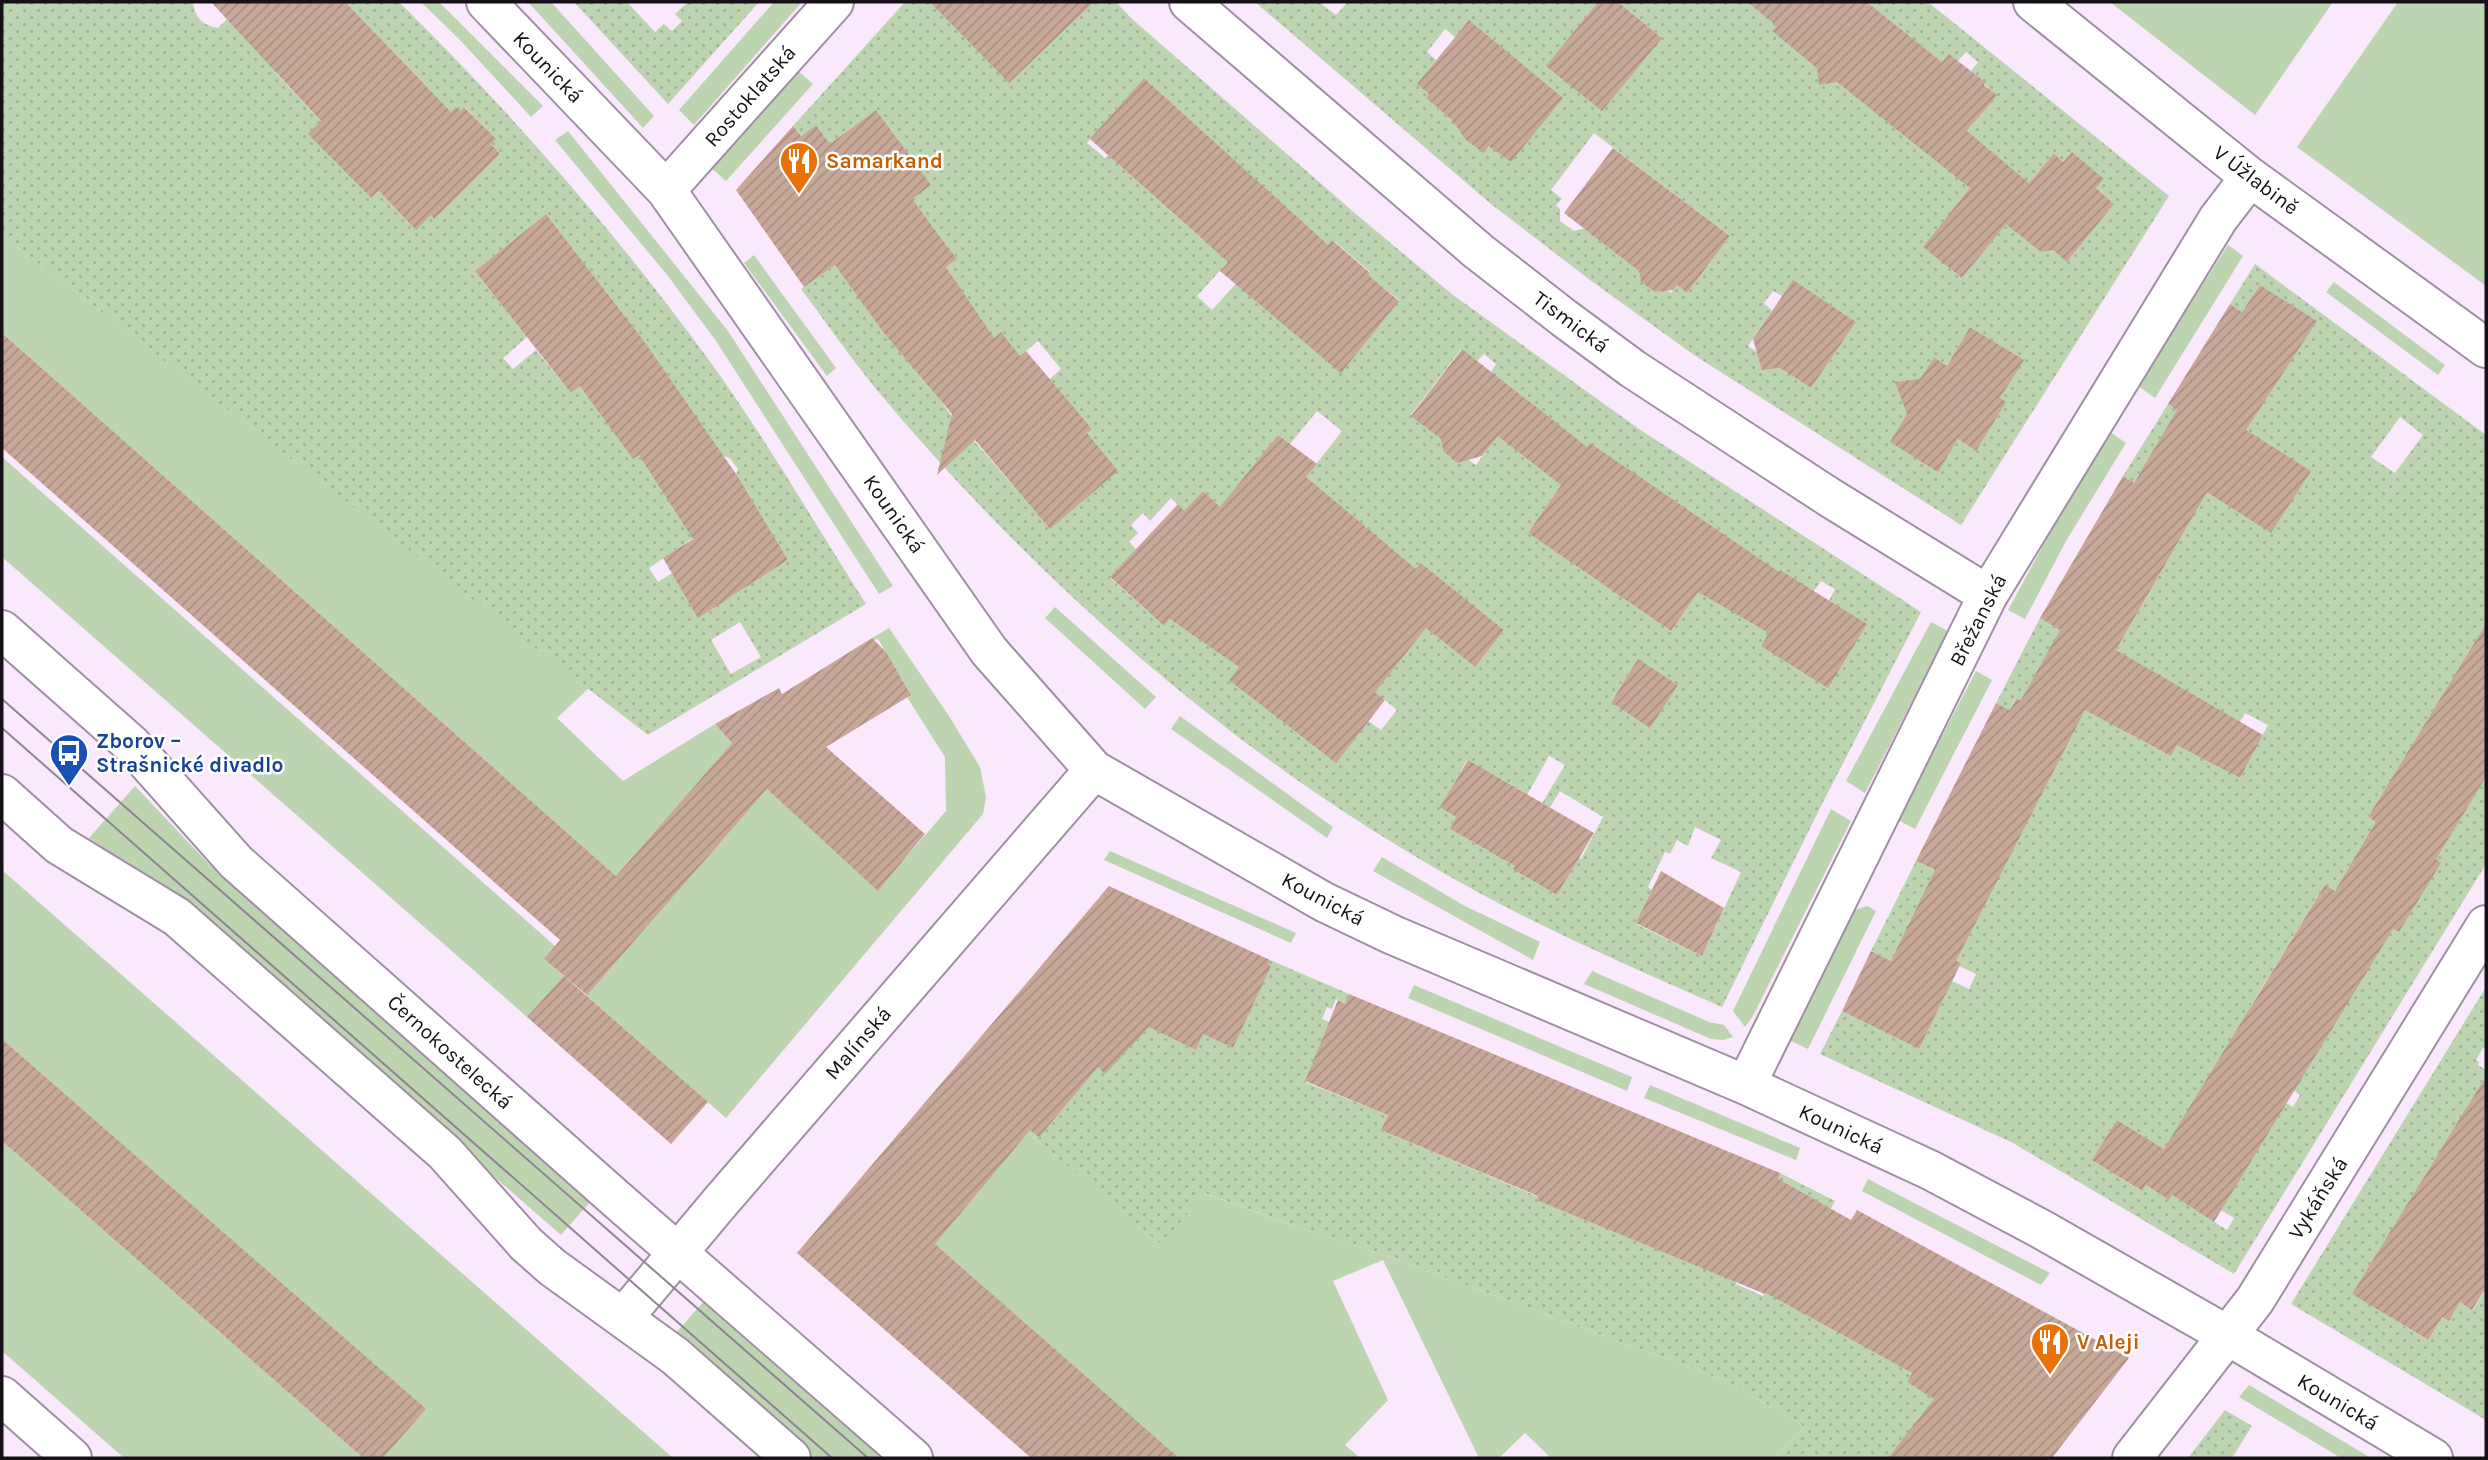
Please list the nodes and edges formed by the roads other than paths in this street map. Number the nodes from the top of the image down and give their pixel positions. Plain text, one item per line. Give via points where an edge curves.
1 (486, 2) edge
2 (834, 2) edge
3 (1189, 2) edge
4 (2033, 2) edge
5 (2250, 177) junction
6 (666, 190) junction
7 (2486, 348) edge
8 (1988, 595) junction
9 (2, 630) edge
10 (1094, 770) junction
11 (2, 794) edge
12 (2486, 925) edge
13 (1746, 1085) junction
14 (678, 1252) junction
15 (623, 1318) junction
16 (2227, 1335) junction
17 (2, 1396) edge
18 (72, 1458) edge
19 (791, 1458) edge
20 (913, 1458) edge
21 (2132, 1458) edge
22 (2433, 1458) edge

1 - 6 street, Kounická
2 - 6 street, Rostoklatská
3 - 8 street, Tismická via 1478,251 1573,325 1794,475
4 - 5 street, V Úžlabině
5 - 7 street, V Úžlabině
5 - 8 street, Břežanská via 2218,219
6 - 10 street, Kounická via 989,651
8 - 13 street, Břežanská
9 - 14 street, Černokostelecká via 131,744 236,862
10 - 13 street, Kounická via 1324,902
10 - 14 street, Malínská
11 - 15 street via 59,845 177,917 445,1153 526,1244
12 - 16 street, Vykáňská via 2255,1300
13 - 16 street, Kounická via 1930,1170
14 - 15 street, Malínská
14 - 20 street, Černokostelecká
15 - 19 street via 675,1356
16 - 21 street, Vykáňská
16 - 22 street, Kounická
17 - 18 street

